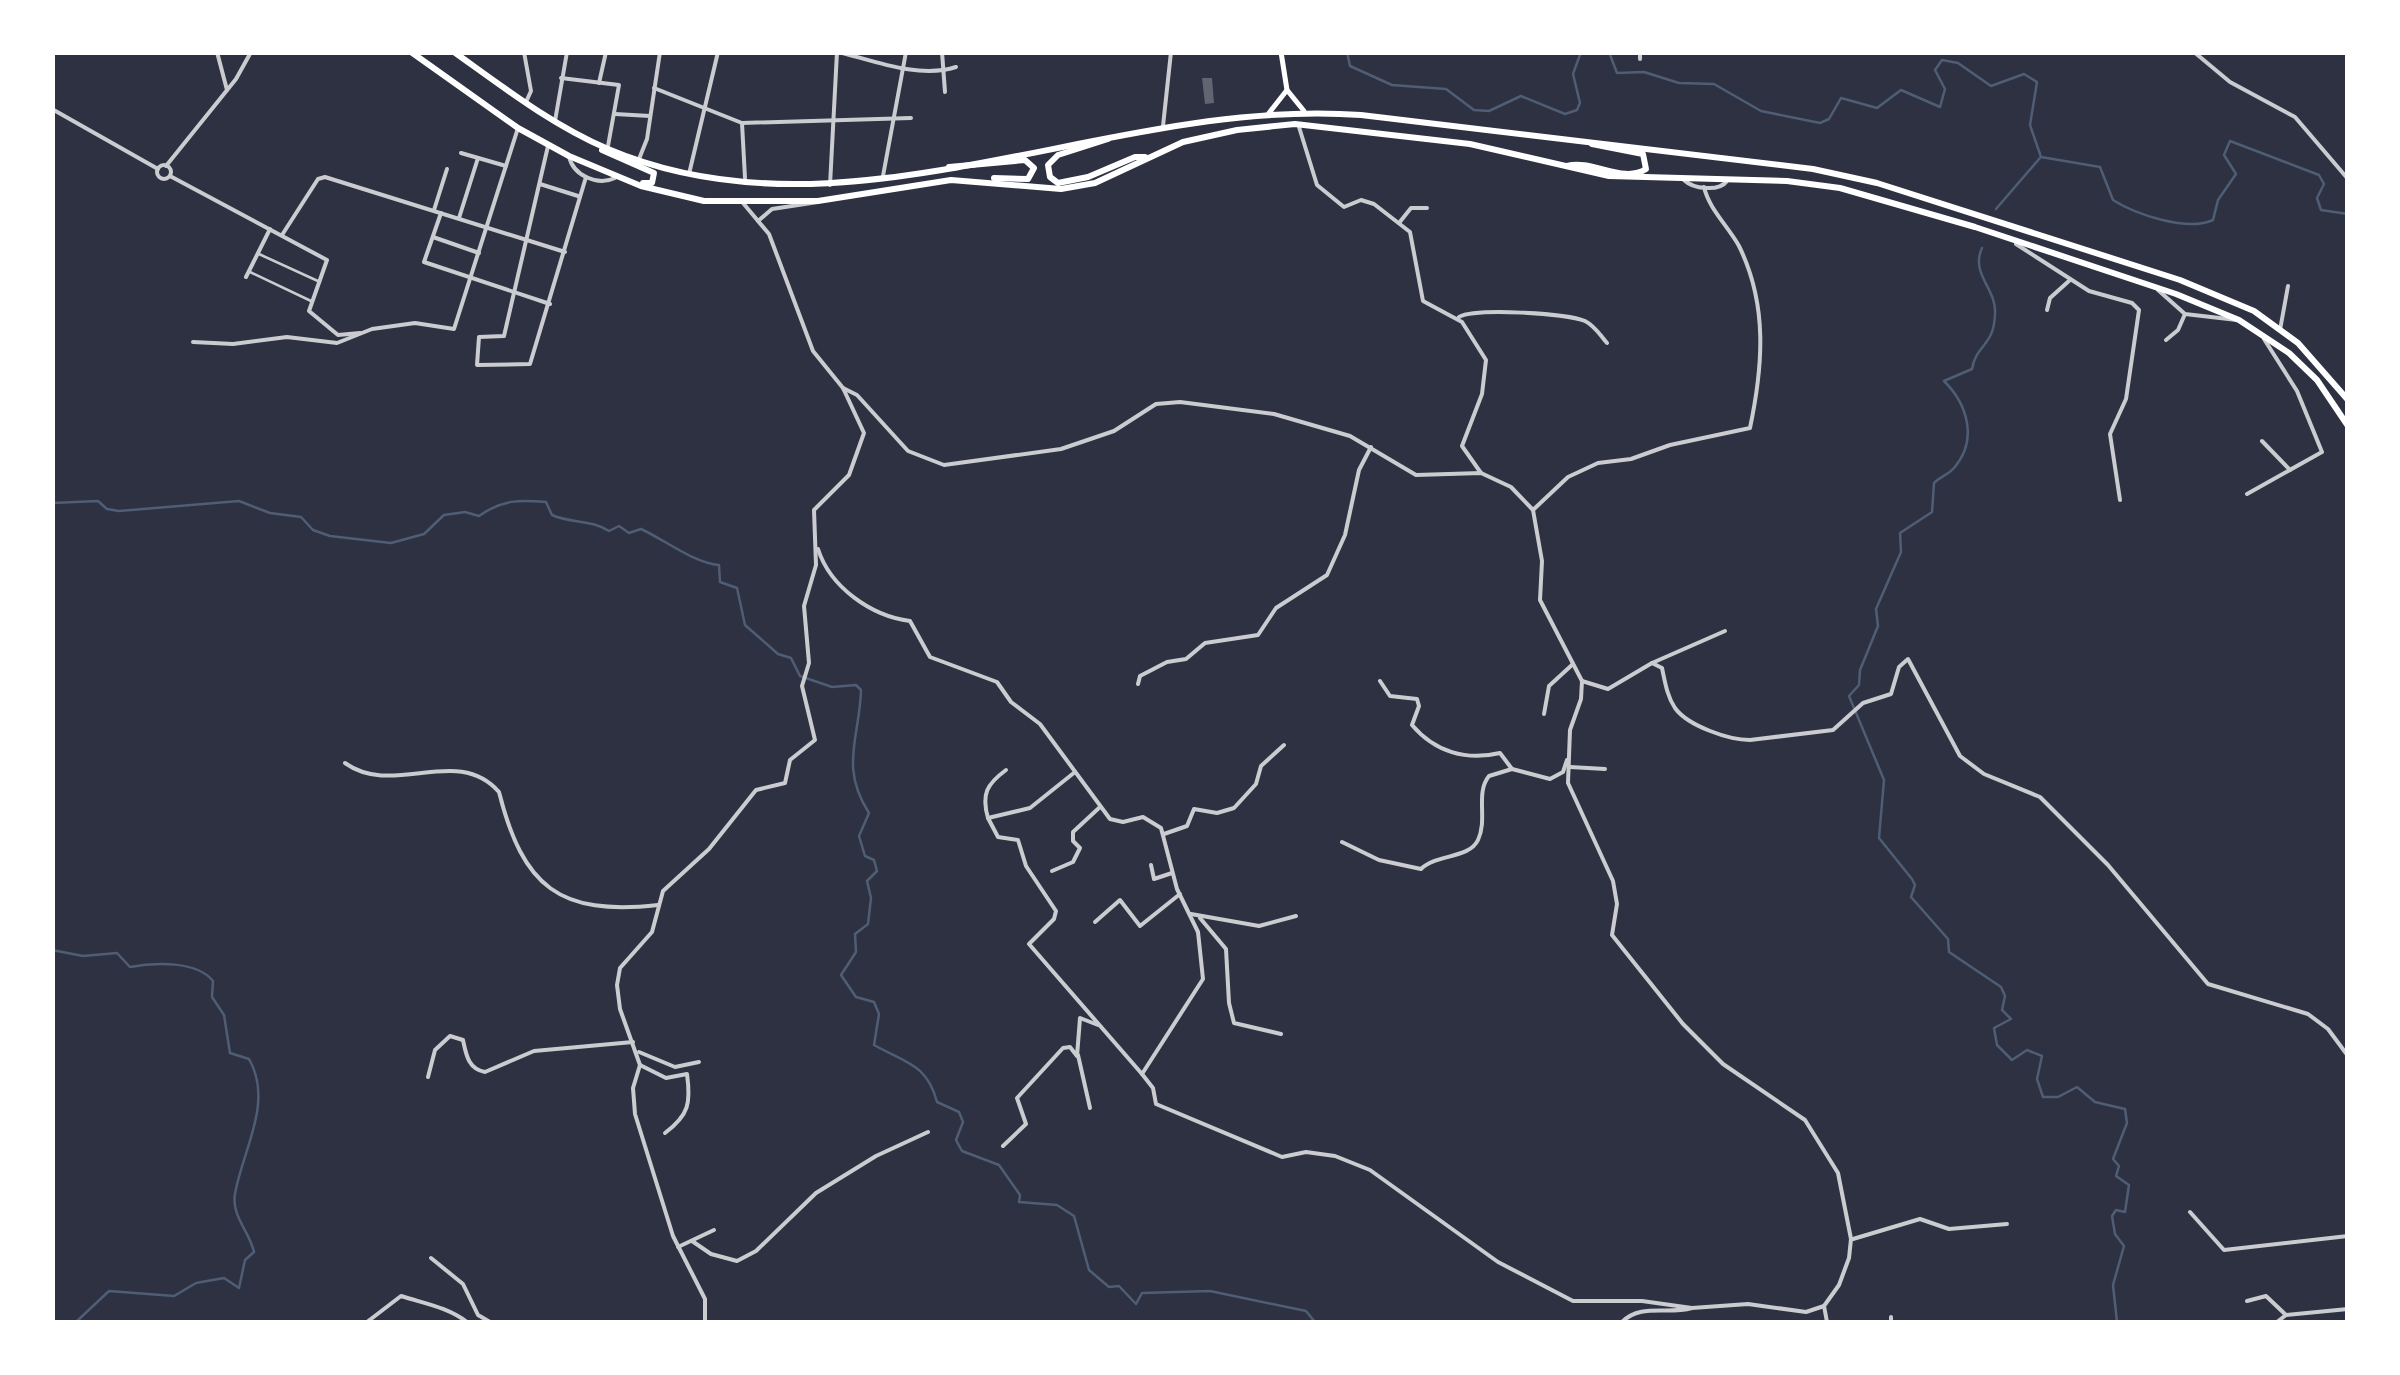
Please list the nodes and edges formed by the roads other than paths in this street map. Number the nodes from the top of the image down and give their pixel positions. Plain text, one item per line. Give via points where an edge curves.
1 (217, 52) edge
2 (251, 52) edge
3 (414, 52) edge
4 (454, 52) edge
5 (524, 52) edge
6 (567, 52) edge
7 (606, 52) edge
8 (660, 52) edge
9 (718, 52) edge
10 (838, 52) edge
11 (906, 52) edge
12 (942, 52) edge
13 (1171, 52) edge
14 (1280, 52) edge
15 (2194, 52) edge
16 (956, 67) dead end
17 (903, 68) junction
18 (941, 72) junction
19 (562, 78) junction
20 (599, 82) junction
21 (654, 88) junction
22 (228, 90) junction
23 (1287, 90) junction
24 (945, 92) dead end
25 (526, 102) junction
26 (705, 108) junction
27 (52, 109) edge
28 (1268, 112) junction
29 (1304, 112) junction
30 (615, 114) junction
31 (650, 116) junction
32 (912, 118) dead end
33 (894, 119) junction
34 (555, 121) junction
35 (836, 122) junction
36 (742, 123) junction
37 (1295, 124) junction
38 (1163, 126) junction
39 (518, 128) junction
40 (1113, 136) junction
41 (1589, 142) junction
42 (598, 144) junction
43 (548, 146) junction
44 (607, 149) junction
45 (461, 153) dead end
46 (569, 156) junction
47 (478, 158) junction
48 (1146, 158) junction
49 (639, 159) junction
50 (581, 162) junction
51 (166, 166) junction
52 (506, 166) junction
53 (946, 166) junction
54 (1566, 167) junction
55 (447, 168) dead end
56 (158, 169) junction
57 (689, 174) junction
58 (170, 176) junction
59 (586, 177) junction
60 (618, 177) junction
61 (882, 179) junction
62 (2348, 179) edge
63 (958, 180) junction
64 (1684, 180) junction
65 (1727, 181) junction
66 (746, 183) junction
67 (540, 184) junction
68 (830, 186) junction
69 (1704, 187) junction
70 (580, 196) junction
71 (818, 202) junction
72 (743, 203) junction
73 (1427, 208) dead end
74 (434, 210) junction
75 (441, 212) junction
76 (459, 218) junction
77 (758, 221) junction
78 (1398, 223) junction
79 (488, 226) junction
80 (270, 229) junction
81 (282, 236) junction
82 (432, 238) junction
83 (528, 238) junction
84 (2016, 244) junction
85 (565, 252) junction
86 (479, 253) junction
87 (258, 254) junction
88 (248, 274) joint
89 (472, 280) junction
90 (2070, 280) junction
91 (320, 282) junction
92 (2288, 286) dead end
93 (2158, 290) junction
94 (516, 293) junction
95 (312, 301) junction
96 (550, 304) junction
97 (2047, 310) dead end
98 (2185, 314) junction
99 (1457, 318) junction
100 (2239, 320) junction
101 (2258, 330) junction
102 (2280, 330) junction
103 (364, 332) junction
104 (2166, 340) dead end
105 (193, 342) dead end
106 (1607, 344) dead end
107 (843, 388) junction
108 (2348, 400) edge
109 (2348, 426) edge
110 (2262, 441) dead end
111 (1371, 447) junction
112 (2290, 471) junction
113 (1481, 474) junction
114 (2247, 494) dead end
115 (2120, 500) dead end
116 (1533, 510) junction
117 (815, 541) junction
118 (1725, 631) dead end
119 (1652, 663) junction
120 (1573, 664) junction
121 (1380, 681) dead end
122 (1582, 681) junction
123 (1138, 684) dead end
124 (1544, 714) dead end
125 (1284, 744) dead end
126 (1569, 755) junction
127 (345, 763) dead end
128 (1569, 767) junction
129 (1512, 768) junction
130 (1605, 769) dead end
131 (1006, 770) dead end
132 (1074, 772) junction
133 (1100, 807) junction
134 (988, 818) junction
135 (1164, 834) junction
136 (1342, 842) dead end
137 (1151, 865) dead end
138 (1052, 871) dead end
139 (1172, 873) junction
140 (1180, 894) junction
141 (658, 905) junction
142 (1191, 914) junction
143 (1296, 916) dead end
144 (1200, 918) junction
145 (1095, 922) dead end
146 (1099, 1025) junction
147 (1281, 1034) dead end
148 (633, 1042) junction
149 (637, 1051) junction
150 (1078, 1055) junction
151 (2348, 1056) edge
152 (699, 1062) dead end
153 (640, 1065) junction
154 (1142, 1074) junction
155 (428, 1077) dead end
156 (1090, 1108) dead end
157 (928, 1132) dead end
158 (666, 1133) dead end
159 (1003, 1146) dead end
160 (2190, 1212) dead end
161 (2007, 1224) dead end
162 (714, 1230) dead end
163 (2348, 1236) edge
164 (1851, 1240) junction
165 (692, 1241) junction
166 (678, 1247) junction
167 (431, 1258) dead end
168 (2247, 1301) dead end
169 (1824, 1306) junction
170 (1692, 1308) junction
171 (2348, 1310) edge
172 (2286, 1315) junction
173 (367, 1322) edge
174 (467, 1322) edge
175 (490, 1322) edge
176 (705, 1322) edge
177 (1622, 1322) edge
178 (1826, 1322) edge
179 (2277, 1322) edge

1 - 22 street
2 - 22 street
3 - 39 highway
4 - 25 highway
5 - 25 street
6 - 19 street
7 - 20 street
8 - 21 street
9 - 26 street
10 - 17 street
10 - 35 street
11 - 17 street
12 - 18 street
13 - 38 street
14 - 23 main road
15 - 62 street via 2230,82 2294,118
16 - 18 street
17 - 18 street
17 - 33 street
18 - 24 street
19 - 20 street
19 - 34 street
20 - 30 street via 619,85
21 - 26 street
21 - 31 street
22 - 51 street
23 - 28 main road
23 - 29 main road
25 - 34 highway
26 - 36 street
26 - 57 street
27 - 56 street
28 - 29 highway
28 - 38 highway
29 - 41 highway
30 - 31 street
30 - 44 street
31 - 49 street
32 - 33 street
33 - 35 street
33 - 61 street
34 - 42 highway
35 - 36 street
35 - 68 street
36 - 66 street
37 - 48 highway via 1210,135
37 - 54 highway via 1470,144
37 - 78 street via 1321,190 1344,207 1361,200 1374,204
38 - 40 highway
39 - 43 highway
39 - 52 street
40 - 48 highway via 1055,156 1050,177 1076,181
40 - 53 highway
41 - 54 highway via 1643,154 1646,169 1635,174
41 - 102 highway via 1788,165 1877,184 2180,280 2254,311
42 - 44 highway
42 - 50 highway via 654,172 654,180 648,184
43 - 46 highway
43 - 67 street
44 - 49 highway
45 - 47 street
46 - 50 highway
46 - 59 street via 573,169
47 - 52 street
47 - 76 street
48 - 63 highway via 1061,189
49 - 57 highway
50 - 60 highway
51 - 56 street
51 - 58 street
52 - 79 street
53 - 61 highway
53 - 63 highway via 1025,160 1034,168 1028,180
54 - 64 highway
55 - 74 street
56 - 58 street via 162,179
57 - 66 highway
58 - 80 street
59 - 60 street via 602,183
59 - 70 street
60 - 72 highway via 678,196
61 - 68 highway
63 - 71 highway
64 - 65 highway
64 - 69 street
65 - 69 street
65 - 84 highway via 1840,188
66 - 68 highway
67 - 70 street
67 - 83 street
69 - 116 street via 1753,284 1764,356 1750,428 1598,463 1568,477
70 - 85 street
71 - 72 highway
71 - 77 street via 772,209
72 - 77 street
73 - 78 street via 1411,208
74 - 75 street
74 - 81 street via 321,177
75 - 76 street
75 - 82 street
76 - 79 street
77 - 107 street via 813,351
78 - 99 street via 1412,238 1422,302
79 - 83 street
79 - 86 street
80 - 81 street
80 - 87 street
81 - 91 street via 327,260
82 - 86 street
82 - 89 street via 424,262
83 - 85 street
83 - 94 street
84 - 90 street
84 - 93 highway
85 - 96 street
86 - 89 street
87 - 88 street
87 - 91 street
88 - 95 street
89 - 94 street
89 - 103 street via 454,329 418,323
90 - 97 street
90 - 115 street via 2139,310 2126,399 2110,434
91 - 95 street
92 - 102 street
93 - 98 street
93 - 100 highway
94 - 96 street
94 - 96 street via 504,336 478,338 477,364 529,365
95 - 103 street via 310,314 330,331
98 - 100 street
98 - 104 street
99 - 106 street via 1476,311 1564,316 1593,326
99 - 113 street via 1486,360 1482,394 1462,446
100 - 101 highway
101 - 109 highway via 2316,380
101 - 112 street via 2297,391 2322,452
102 - 108 highway
103 - 105 street via 337,343 286,337
107 - 111 street via 908,452 944,465 1062,449 1168,402 1274,414
107 - 117 street via 863,445 849,475 814,510
110 - 112 street
111 - 113 street via 1416,475
111 - 123 street via 1358,470 1345,535 1319,584 1276,608 1258,635 1205,642 1186,659 1140,676
112 - 114 street
113 - 116 street via 1511,487
116 - 120 street via 1542,561 1540,600
117 - 132 street via 830,577 875,612 910,621 939,664 997,682 1040,724
117 - 141 street via 804,606 810,664 802,686 815,740 790,760 785,783 756,790 742,803 710,849 662,891
118 - 119 street
119 - 122 street via 1608,689
119 - 151 street via 1662,668 1680,714 1738,740 1824,732 1869,700 1891,694 1901,662 1911,660 1921,691 1960,756 1984,774 2040,797 2108,864 2208,984 2308,1014
120 - 122 street
120 - 124 street via 1550,686
121 - 129 street via 1390,696 1417,699 1412,725 1428,741 1462,756 1500,754
122 - 126 street
125 - 135 street via 1259,768 1256,784 1236,806 1217,813 1194,808 1187,826
126 - 128 street
126 - 129 street via 1563,772 1550,779
127 - 141 street via 356,772 394,779 446,768 464,771 499,792 513,845 535,876 568,899 626,908
128 - 130 street
128 - 164 street via 1573,797 1613,882 1616,944 1723,1064 1806,1120 1838,1173
129 - 136 street via 1484,782 1484,818 1469,850 1414,870
131 - 134 street via 986,789
132 - 133 street
132 - 134 street via 1030,808
133 - 135 street via 1110,819 1154,821
133 - 138 street via 1073,832 1080,848 1073,862
134 - 146 street via 996,835 1020,842 1026,866 1056,910 1030,944
135 - 139 street
137 - 139 street via 1154,879
139 - 140 street
140 - 142 street
140 - 145 street via 1140,926 1120,900
141 - 148 street via 652,932 620,968 620,1009
142 - 144 street
142 - 154 street via 1203,979
143 - 144 street via 1259,926
144 - 147 street via 1226,948 1234,1023
146 - 150 street via 1079,1020
146 - 154 street
148 - 149 street
148 - 155 street via 534,1050 485,1072 465,1056 463,1040 450,1036 435,1050
149 - 152 street via 674,1067
149 - 153 street
150 - 156 street
150 - 159 street via 1065,1046 1017,1098 1026,1124
153 - 158 street via 666,1078 688,1074 688,1110
153 - 166 street via 634,1114
154 - 170 street via 1163,1108 1282,1157 1334,1156 1370,1170 1498,1262 1573,1301
157 - 165 street via 816,1194 737,1262
160 - 163 street via 2224,1250
161 - 164 street via 1949,1230 1920,1219
162 - 165 street
164 - 169 street via 1839,1285
165 - 166 street
166 - 176 street via 705,1299
167 - 175 street via 463,1284 478,1315
168 - 172 street via 2266,1296
169 - 170 street via 1806,1312 1748,1304
169 - 178 street
170 - 177 street via 1642,1310
171 - 172 street
172 - 179 street
173 - 174 street via 401,1296 448,1307

